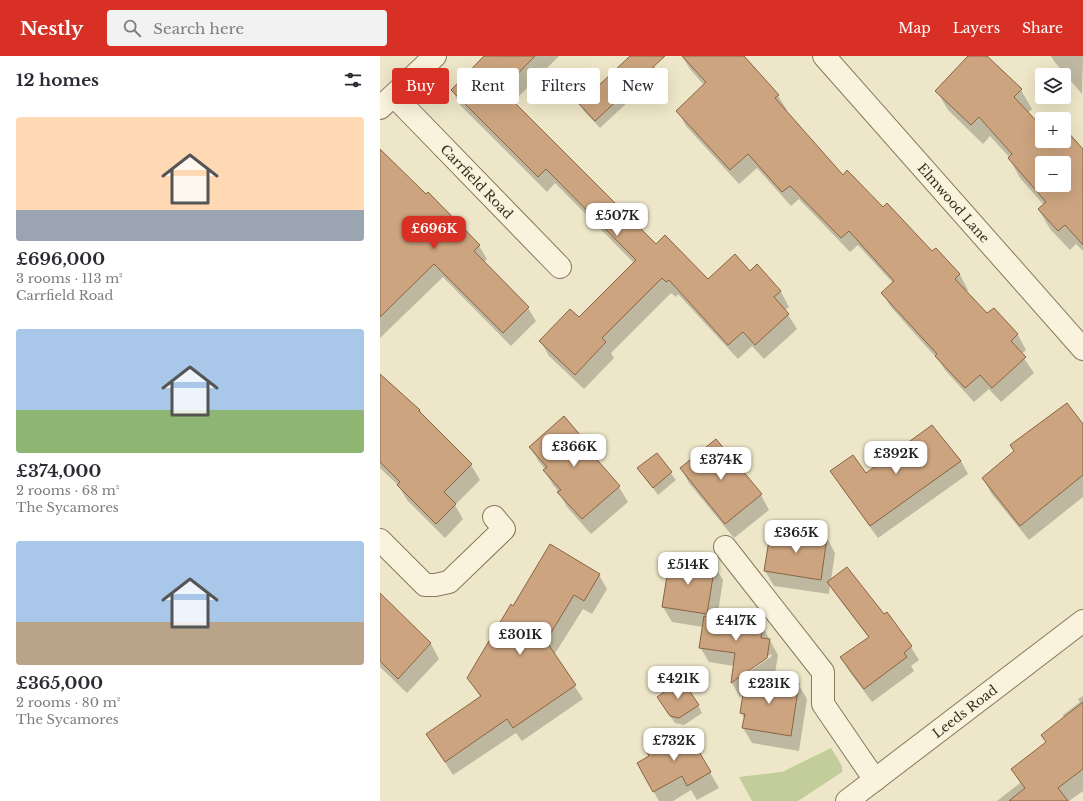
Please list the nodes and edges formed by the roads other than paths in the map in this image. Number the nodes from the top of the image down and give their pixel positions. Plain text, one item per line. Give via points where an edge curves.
1 (435, 56) edge
2 (824, 56) edge
3 (387, 102) edge
4 (560, 266) dead end
5 (1083, 349) edge
6 (494, 517) dead end
7 (380, 540) edge
8 (725, 547) dead end
9 (1083, 621) edge
10 (875, 780) junction
11 (847, 801) edge

1 - 3 street
2 - 5 street, Elmwood Lane
3 - 4 street, Carrfield Road
6 - 7 street via 504,529 449,582 436,585 425,585
8 - 10 street via 823,672 823,704
9 - 10 street, Leeds Road
10 - 11 street, Leeds Road

